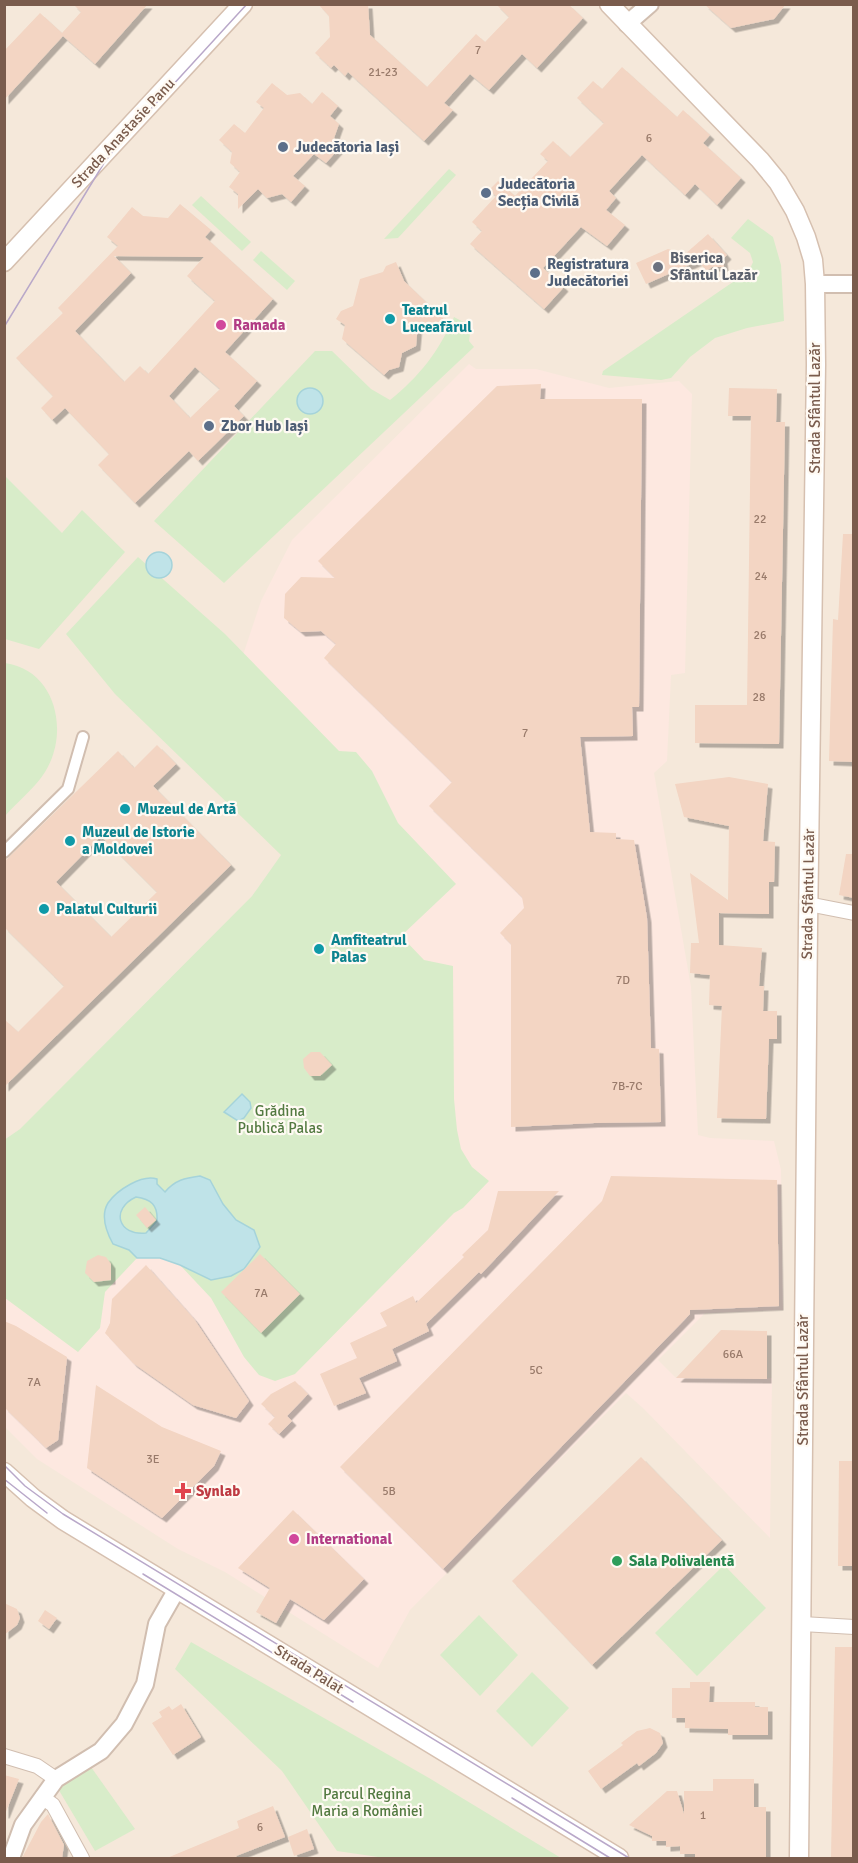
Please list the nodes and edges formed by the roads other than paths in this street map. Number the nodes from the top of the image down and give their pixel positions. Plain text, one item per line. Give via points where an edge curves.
1 (243, 4) edge
2 (609, 4) edge
3 (650, 4) edge
4 (627, 24) junction
5 (4, 262) edge
6 (814, 284) junction
7 (854, 284) edge
8 (83, 737) dead end
9 (4, 852) edge
10 (808, 904) junction
11 (854, 913) edge
12 (5, 1472) edge
13 (177, 1589) junction
14 (802, 1624) junction
15 (854, 1627) edge
16 (4, 1756) edge
17 (56, 1779) junction
18 (42, 1797) junction
19 (11, 1858) edge
20 (82, 1858) edge
21 (619, 1858) edge
22 (799, 1858) edge

1 - 5 main road, Strada Anastasie Panu
2 - 4 main road, Strada Sfântul Lazăr
3 - 4 street
4 - 6 main road, Strada Sfântul Lazăr via 778,182 806,237 813,260
6 - 7 street
6 - 10 main road, Strada Sfântul Lazăr
8 - 9 street via 68,789
10 - 11 street
10 - 14 main road, Strada Sfântul Lazăr
12 - 13 main road, Strada Palat via 63,1520
13 - 17 street via 157,1624 145,1684 124,1724 101,1751
13 - 21 main road, Strada Palat
14 - 15 street
14 - 22 main road, Strada Sfântul Lazăr
16 - 17 street via 37,1766
17 - 18 street
18 - 19 street via 23,1825
18 - 20 street via 53,1804

